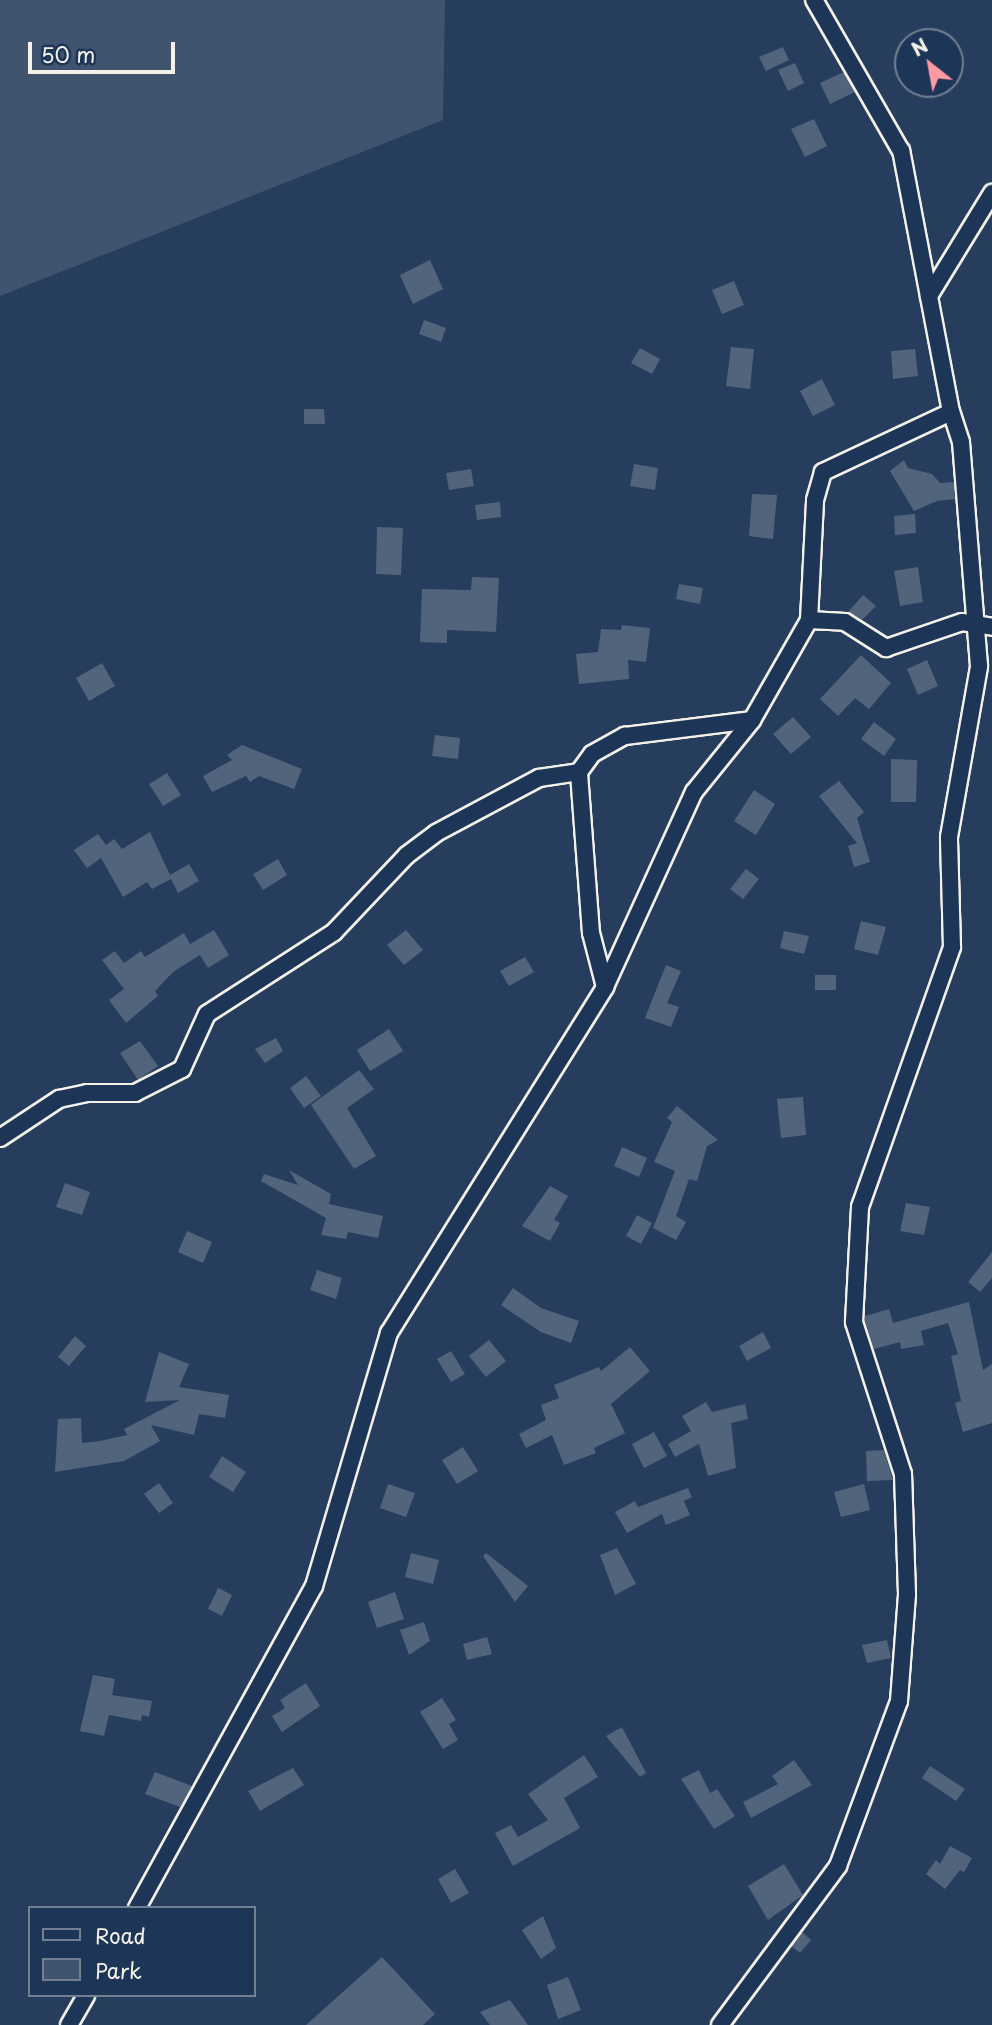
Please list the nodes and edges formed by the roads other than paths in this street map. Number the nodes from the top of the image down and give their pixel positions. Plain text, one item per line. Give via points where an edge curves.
1 (814, 0) edge
2 (992, 193) edge
3 (929, 296) junction
4 (951, 412) junction
5 (808, 620) junction
6 (974, 621) junction
7 (992, 627) edge
8 (752, 720) junction
9 (579, 772) junction
10 (605, 987) junction
11 (0, 1138) edge
12 (138, 1906) edge
13 (85, 1997) edge
14 (69, 2025) edge
15 (720, 2025) edge

1 - 3 street via 901,151
2 - 3 street
3 - 4 street
4 - 5 street via 823,472 815,500
4 - 6 street via 961,442
5 - 6 street via 845,622 886,648
5 - 8 street
6 - 7 street
6 - 15 street via 979,666 949,837 951,947 860,1207 854,1322 904,1474 907,1594 898,1701 838,1866
8 - 9 street via 625,736 592,754
8 - 10 street via 694,792
9 - 10 street via 591,933
9 - 11 street via 539,778 436,833 407,855 334,932 207,1014 183,1069 135,1093 87,1093 59,1100
10 - 12 street via 390,1333 314,1586
13 - 14 street

